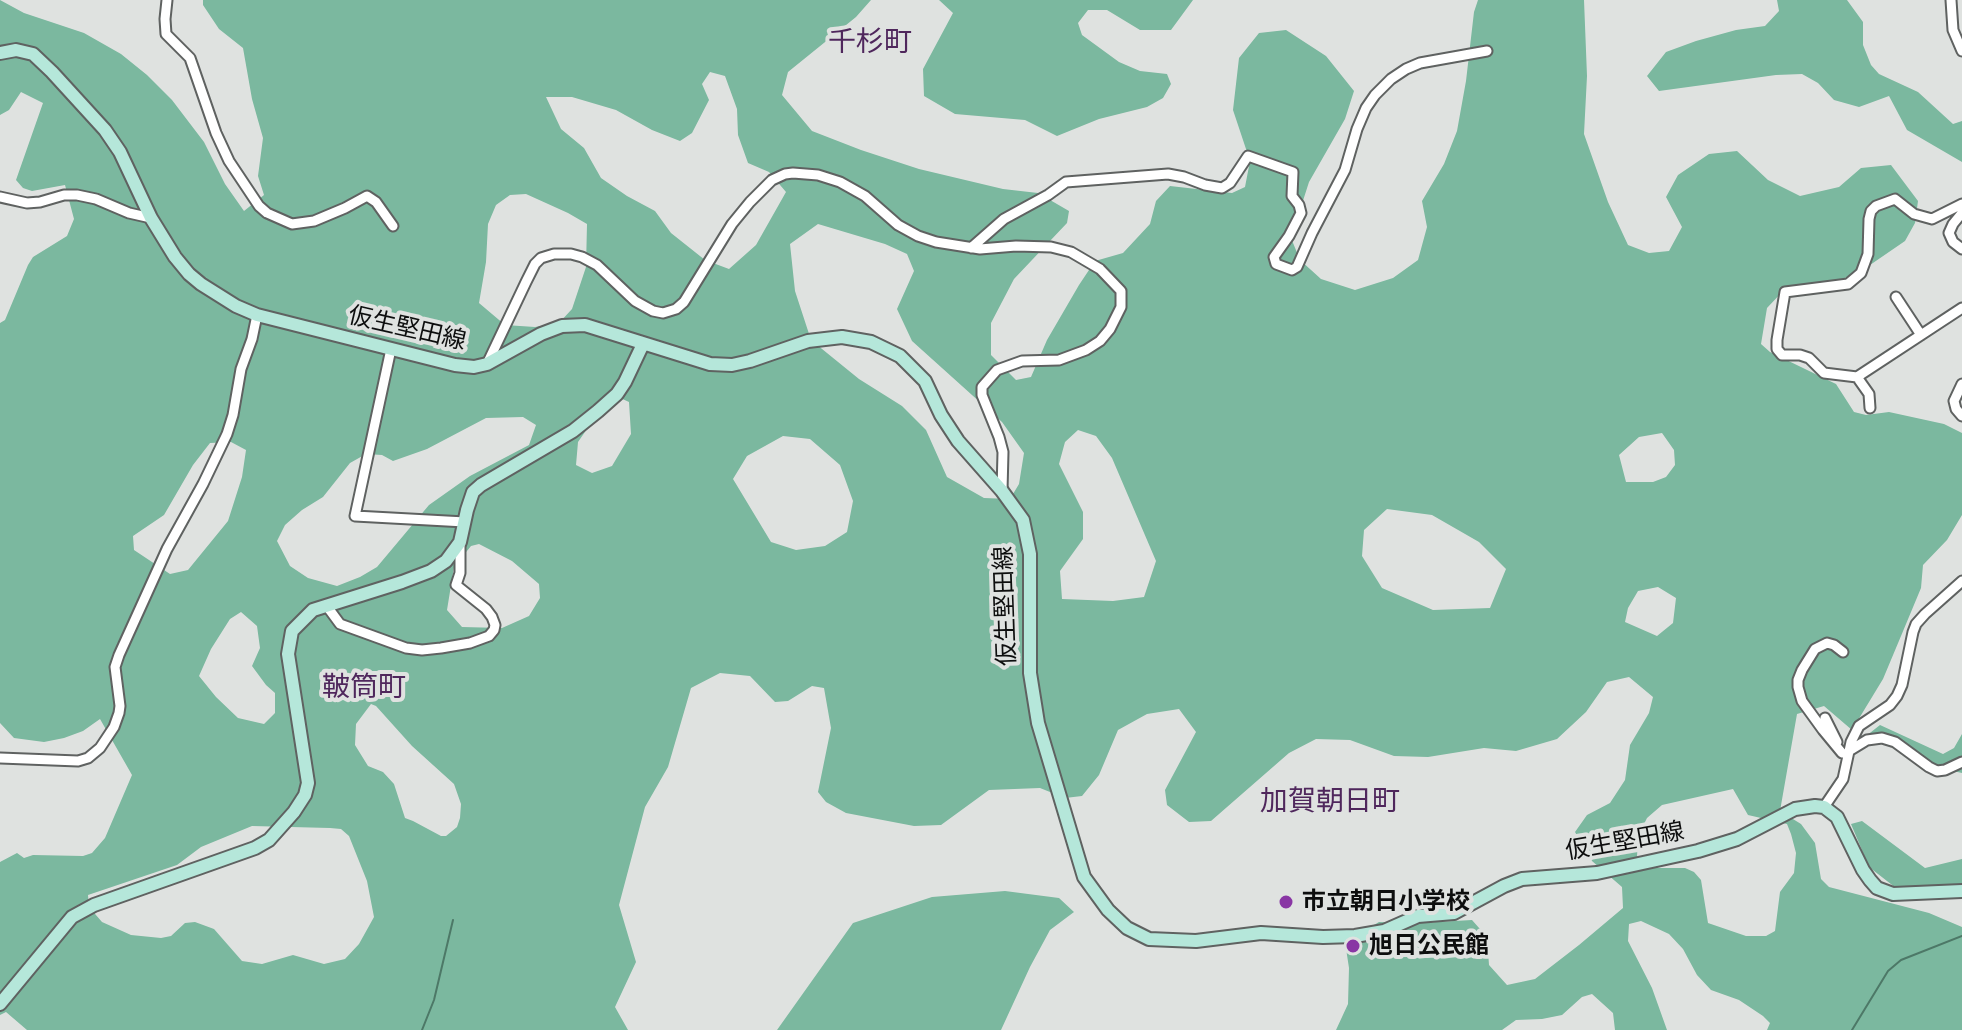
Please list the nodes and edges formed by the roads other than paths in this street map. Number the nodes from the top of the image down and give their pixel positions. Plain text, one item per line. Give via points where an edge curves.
1 (167, 0) edge
2 (1951, 0) edge
3 (1487, 51) dead end
4 (1962, 51) edge
5 (0, 53) edge
6 (0, 197) edge
7 (1962, 204) edge
8 (1962, 213) edge
9 (151, 218) junction
10 (393, 226) dead end
11 (971, 248) junction
12 (1962, 249) edge
13 (1896, 297) dead end
14 (1962, 308) edge
15 (257, 315) junction
16 (1921, 335) junction
17 (643, 344) junction
18 (391, 349) junction
19 (487, 364) junction
20 (1857, 377) junction
21 (1962, 384) edge
22 (1870, 408) dead end
23 (1962, 416) edge
24 (1002, 491) junction
25 (465, 522) junction
26 (460, 542) junction
27 (1962, 581) edge
28 (326, 605) junction
29 (1843, 652) dead end
30 (1825, 718) dead end
31 (1846, 755) junction
32 (0, 758) edge
33 (1962, 762) edge
34 (1824, 807) junction
35 (1962, 891) edge
36 (0, 1004) edge

1 - 10 street via 166,34 190,58 229,161 259,206 292,224 314,221 367,196
2 - 4 street via 1953,30
3 - 11 street via 1420,63 1375,95 1357,129 1345,170 1292,270 1276,264 1274,257 1301,213 1292,196 1293,172 1248,156 1222,188 1168,174 1066,182 1004,219
5 - 9 main road, 仮生堅田線 via 33,54 52,72 120,152
6 - 9 street via 27,203 77,195
7 - 20 street via 1932,219 1914,214 1895,199 1881,203 1871,211 1868,254 1859,276 1848,284 1783,295 1778,352 1809,358 1824,373
8 - 12 street via 1949,233
9 - 15 main road, 仮生堅田線 via 189,274
11 - 19 street via 918,236 840,182 785,174 750,202 676,309 653,311 582,257 541,258
11 - 24 street via 1051,247 1071,252 1100,269 1121,291 1121,307 1100,341 1059,360 1022,361 997,370 982,387 1003,452
13 - 16 street
14 - 16 street
15 - 18 main road, 仮生堅田線
15 - 32 street via 227,434 119,655 115,667 120,706 114,727 100,748 78,761
16 - 20 street
17 - 19 main road, 仮生堅田線 via 585,325 562,326
17 - 24 main road, 仮生堅田線 via 710,364 732,365 826,338 871,342 900,356 925,381 958,441
17 - 25 main road via 617,394 573,431 481,485 473,492
18 - 19 main road, 仮生堅田線 via 455,365
18 - 25 street via 355,516
20 - 22 street via 1869,394
21 - 23 street via 1954,401
24 - 34 main road, 仮生堅田線 via 1023,520 1030,554 1030,673 1038,723 1084,877 1108,910 1149,939 1196,941 1261,933 1355,936 1384,931 1418,916 1454,913 1522,879 1597,873 1675,857 1737,839 1795,809
25 - 26 main road
26 - 28 main road via 431,571
26 - 28 street via 456,585 492,617 495,625 489,636 441,648 406,648 340,624
27 - 31 street via 1916,624 1897,696 1859,726
28 - 36 main road via 292,631 288,654 308,783 294,812 255,848 72,917
29 - 31 street via 1827,643 1815,649 1798,687 1802,701
30 - 31 street
31 - 33 street via 1867,740 1882,738 1934,770
31 - 34 street via 1843,779
34 - 35 main road via 1837,817 1877,888 1893,894

